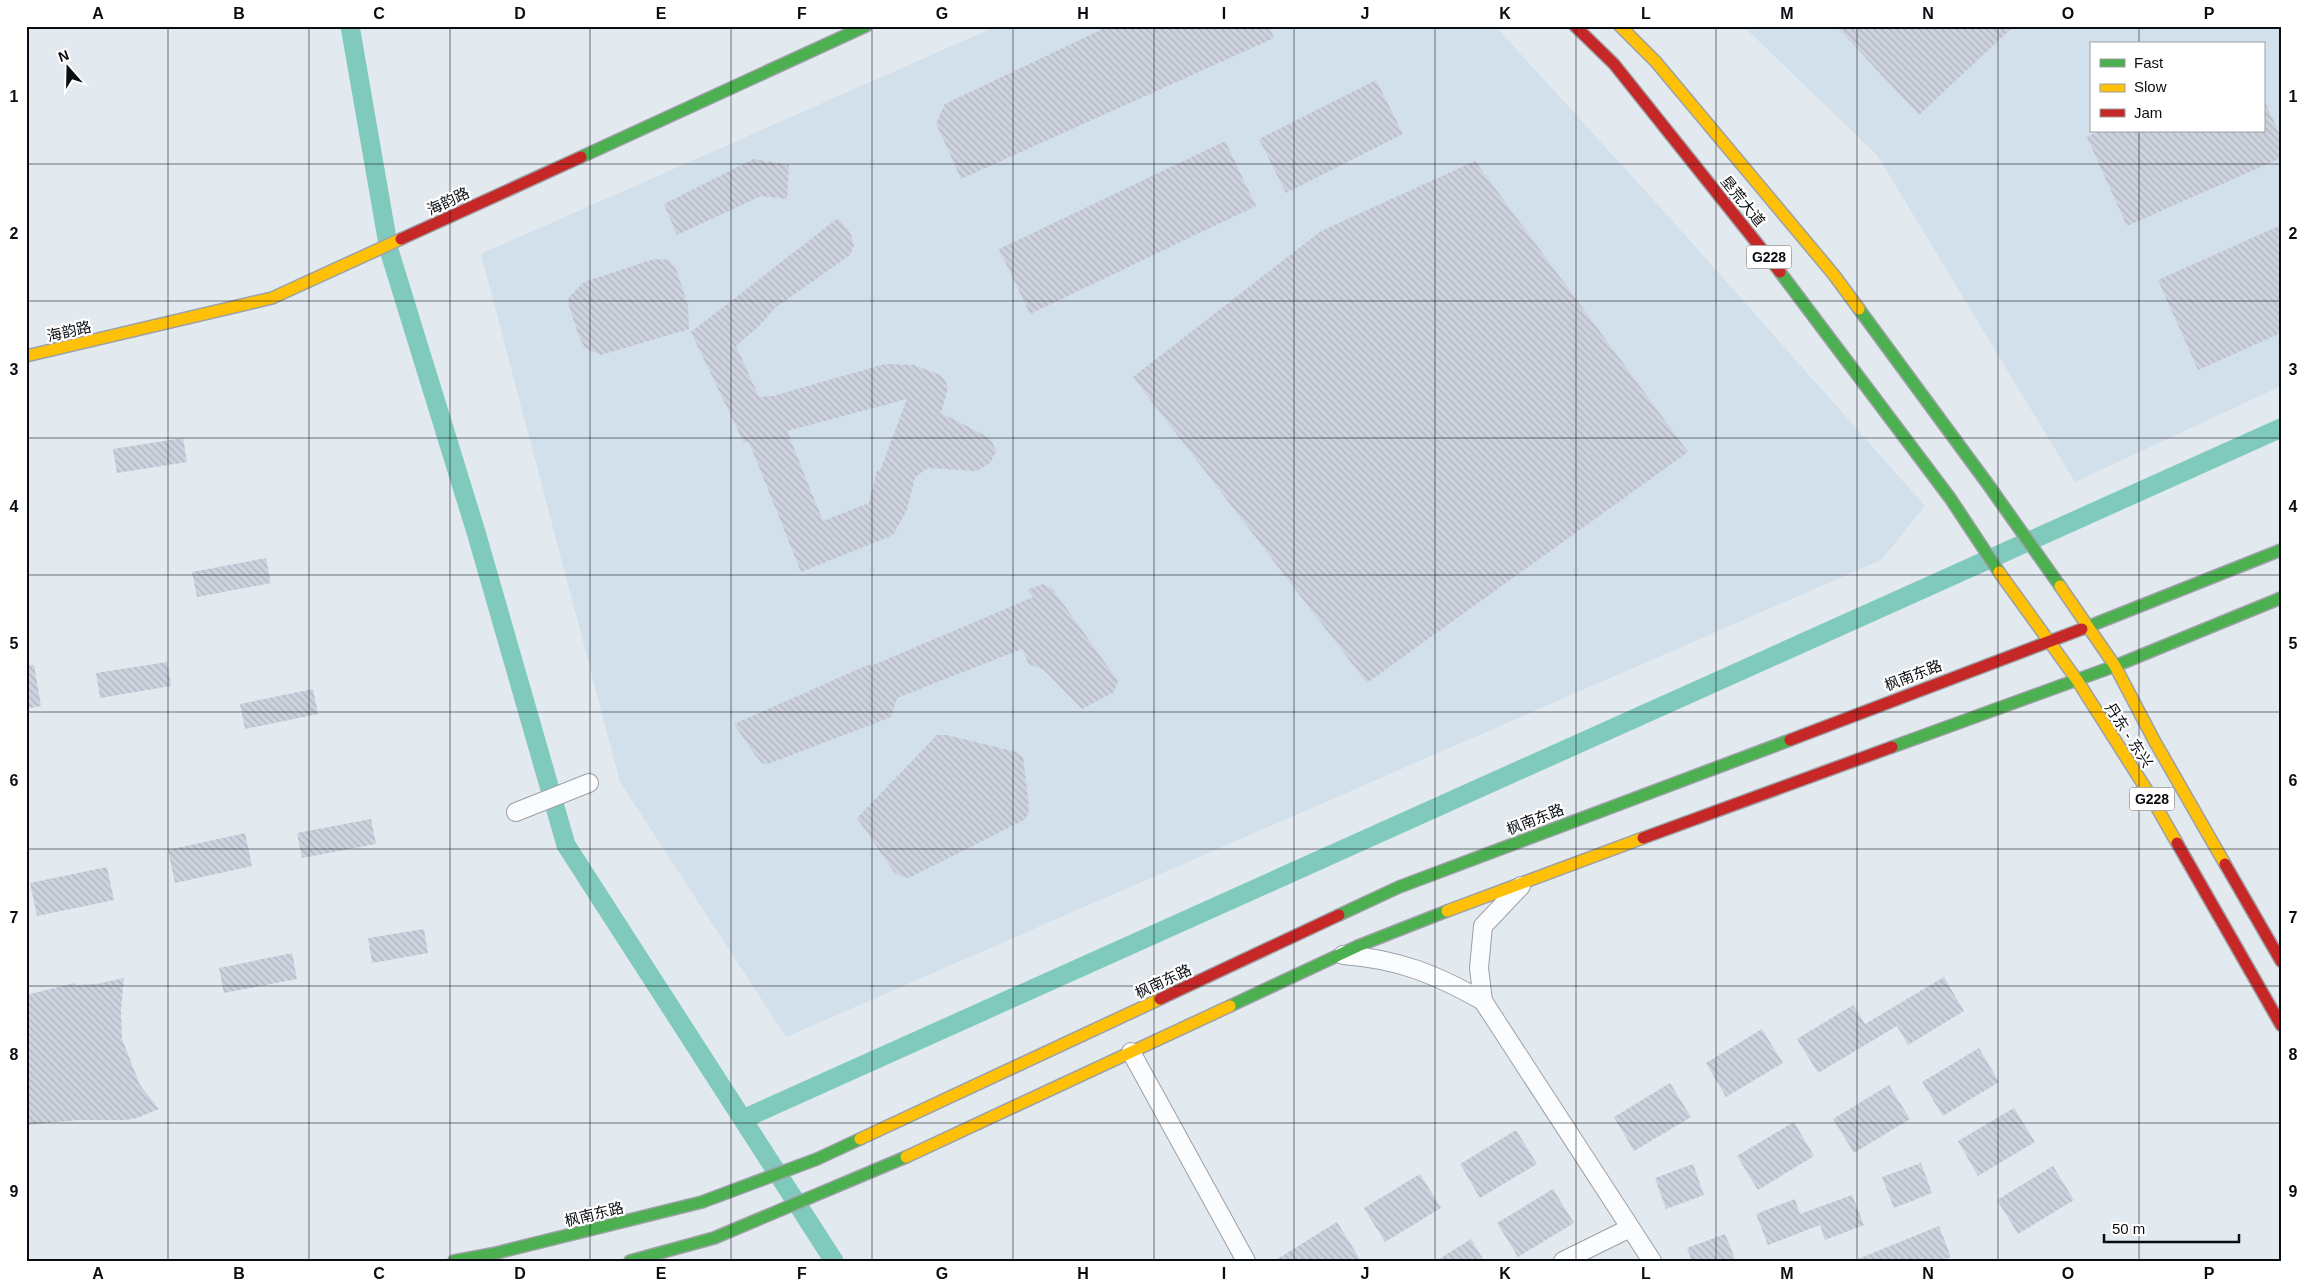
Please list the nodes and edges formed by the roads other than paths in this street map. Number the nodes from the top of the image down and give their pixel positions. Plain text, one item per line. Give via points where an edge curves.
1 (866, 26) edge
2 (1576, 26) edge
3 (1620, 26) edge
4 (26, 356) edge
5 (1986, 483) joint
6 (1950, 498) joint
7 (2281, 550) edge
8 (2281, 598) edge
9 (2088, 627) junction
10 (2048, 641) junction
11 (2115, 666) junction
12 (2077, 680) junction
13 (589, 783) dead end
14 (516, 812) dead end
15 (1526, 881) junction
16 (1338, 954) junction
17 (2281, 961) edge
18 (1483, 1001) junction
19 (2281, 1025) edge
20 (1130, 1052) junction
21 (1630, 1228) junction
22 (454, 1261) edge
23 (630, 1261) edge
24 (1246, 1261) edge
25 (1563, 1261) edge
26 (1652, 1261) edge

1 - 4 main road, 海韵路 via 272,298
2 - 6 main road, 垦荒大道 / G228 via 1614,64 1796,291
3 - 5 main road, 垦荒大道 / G228 via 1656,62 1834,275
5 - 9 main road, 丹东 - 东兴 / G228
6 - 10 main road, 丹东 - 东兴 / G228
7 - 9 main road, 枫南东路
8 - 11 main road
9 - 10 main road, 枫南东路
9 - 11 main road, 丹东 - 东兴 / G228
10 - 12 main road, 丹东 - 东兴 / G228
10 - 22 main road, 枫南东路 via 1399,887 818,1159 693,1204
11 - 12 main road
11 - 17 main road, 丹东 - 东兴 / G228
12 - 15 main road
12 - 19 main road, 丹东 - 东兴 / G228 via 2148,792
13 - 14 street
15 - 16 main road
15 - 18 street via 1483,926 1479,968
16 - 18 street via 1398,962 1450,983
16 - 20 main road
18 - 21 street
20 - 23 main road via 891,1164 760,1219 714,1238
20 - 24 street
21 - 25 street
21 - 26 street

